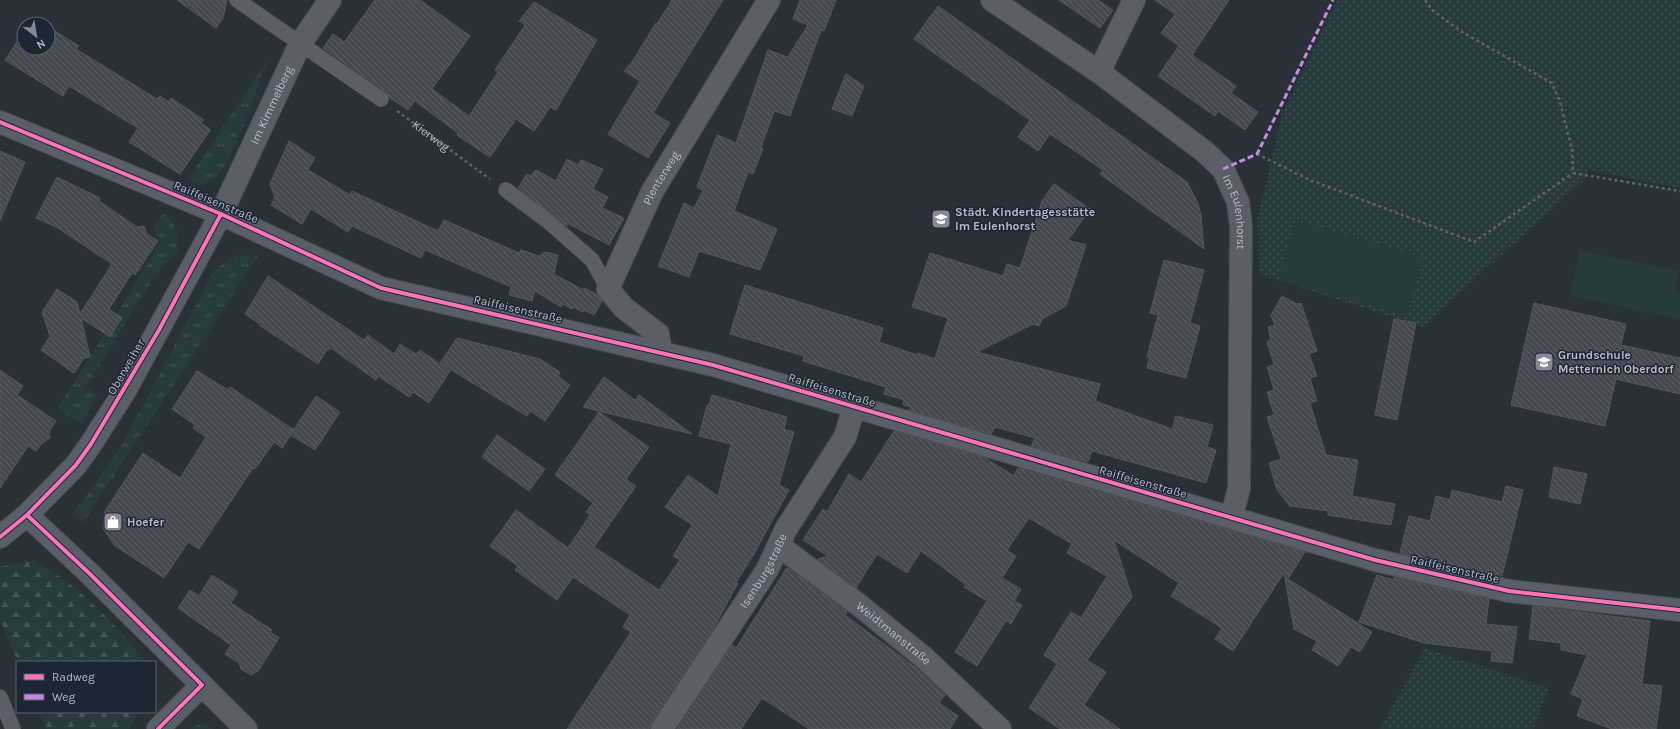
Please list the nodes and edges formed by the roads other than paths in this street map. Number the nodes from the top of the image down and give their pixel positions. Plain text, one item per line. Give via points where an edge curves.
1 (237, 0) edge
2 (330, 0) edge
3 (769, 0) edge
4 (992, 0) edge
5 (1134, 0) edge
6 (300, 44) junction
7 (1099, 72) junction
8 (381, 99) road end
9 (0, 122) edge
10 (506, 190) road end
11 (221, 214) junction
12 (608, 289) junction
13 (661, 352) junction
14 (854, 407) junction
15 (27, 515) junction
16 (1231, 518) junction
17 (0, 537) edge
18 (779, 546) junction
19 (1680, 610) edge
20 (202, 684) junction
21 (0, 697) edge
22 (13, 729) edge
23 (158, 729) edge
24 (246, 729) edge
25 (662, 729) edge
26 (1000, 729) edge

1 - 6 lane
2 - 6 street, Im Kimmelberg
3 - 12 street, Plenterweg via 652,192
4 - 7 street, Im Eulenhorst
5 - 7 street
6 - 8 lane
6 - 11 street, Im Kimmelberg
7 - 16 street, Im Eulenhorst via 1205,152 1223,169 1238,202 1241,226 1239,489
9 - 11 street, Raiffeisenstraße
10 - 12 lane via 549,222 592,260
11 - 13 street, Raiffeisenstraße via 381,288
11 - 15 street, Oberweiher via 159,330 91,444 76,465
12 - 13 street via 624,308 658,334
13 - 14 street, Raiffeisenstraße
14 - 16 street, Raiffeisenstraße
14 - 18 street, Isenburgstraße via 845,437 786,529
15 - 17 street, Oberweiher
15 - 20 street
16 - 19 street, Raiffeisenstraße via 1375,560 1509,591
18 - 25 street, Isenburgstraße via 767,570
18 - 26 street, Weidtmanstraße via 859,605 922,656
20 - 23 street
20 - 24 street
21 - 22 lane

